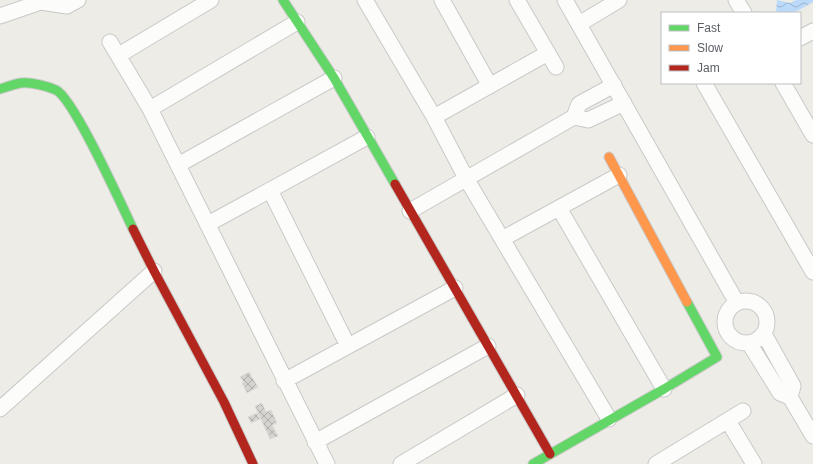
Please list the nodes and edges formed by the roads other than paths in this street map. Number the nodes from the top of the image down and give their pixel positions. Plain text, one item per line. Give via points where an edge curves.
1 (78, 0) edge
2 (284, 0) edge
3 (364, 0) edge
4 (442, 0) edge
5 (517, 0) edge
6 (565, 0) edge
7 (619, 0) edge
8 (40, 1) edge
9 (204, 2) edge
10 (0, 16) edge
11 (297, 22) junction
12 (579, 24) junction
13 (813, 31) edge
14 (801, 37) edge
15 (110, 42) dead end
16 (548, 53) junction
17 (119, 55) junction
18 (556, 67) dead end
19 (334, 78) junction
20 (705, 84) edge
21 (784, 84) edge
22 (614, 85) junction
23 (490, 86) junction
24 (0, 89) edge
25 (624, 103) junction
26 (150, 109) junction
27 (434, 117) junction
28 (574, 118) junction
29 (813, 135) edge
30 (367, 137) junction
31 (609, 157) dead end
32 (178, 165) junction
33 (619, 175) junction
34 (467, 180) junction
35 (270, 190) junction
36 (559, 208) junction
37 (410, 211) junction
38 (208, 224) junction
39 (502, 239) junction
40 (154, 271) junction
41 (813, 272) edge
42 (455, 288) junction
43 (737, 303) junction
44 (764, 334) junction
45 (749, 343) junction
46 (348, 346) junction
47 (488, 346) junction
48 (284, 381) junction
49 (664, 388) junction
50 (517, 395) junction
51 (790, 397) junction
52 (0, 409) edge
53 (743, 412) dead end
54 (609, 419) junction
55 (728, 420) junction
56 (813, 436) edge
57 (315, 442) junction
58 (550, 454) junction
59 (253, 464) edge
60 (327, 464) edge
61 (401, 464) edge
62 (533, 464) edge
63 (656, 464) edge
64 (754, 464) edge

1 - 8 street via 67,6
2 - 11 street
3 - 27 street
4 - 23 street
5 - 16 street
6 - 12 street
7 - 12 street
8 - 10 street
9 - 17 street
11 - 19 street
11 - 26 street
12 - 22 street
13 - 14 street
15 - 17 street
16 - 18 street
16 - 23 street
17 - 26 street
19 - 30 street
19 - 32 street
20 - 41 street
21 - 29 street
22 - 25 street
22 - 28 street via 578,104
23 - 27 street
24 - 40 street via 21,83 40,84 58,91 71,107 87,135
25 - 28 street via 588,120
25 - 43 street
26 - 32 street
27 - 34 street
28 - 34 street
30 - 35 street
30 - 37 street
31 - 33 street
32 - 38 street
33 - 36 street
33 - 49 street via 717,356
34 - 37 street
34 - 39 street
35 - 38 street
35 - 46 street
36 - 39 street
36 - 49 street
37 - 42 street
38 - 48 street
39 - 54 street
40 - 52 street
40 - 59 street via 224,402
42 - 46 street
42 - 47 street
43 - 44 street via 742,300 754,302 764,310 768,322
43 - 45 street via 731,306 724,316 724,329 731,339 743,344
44 - 45 street via 755,342
44 - 51 street via 793,386
45 - 51 street via 780,393
46 - 48 street
47 - 50 street
47 - 57 street
48 - 57 street
49 - 54 street
50 - 58 street
50 - 61 street
51 - 56 street
53 - 55 street
54 - 58 street
55 - 63 street
55 - 64 street
57 - 60 street
58 - 62 street

